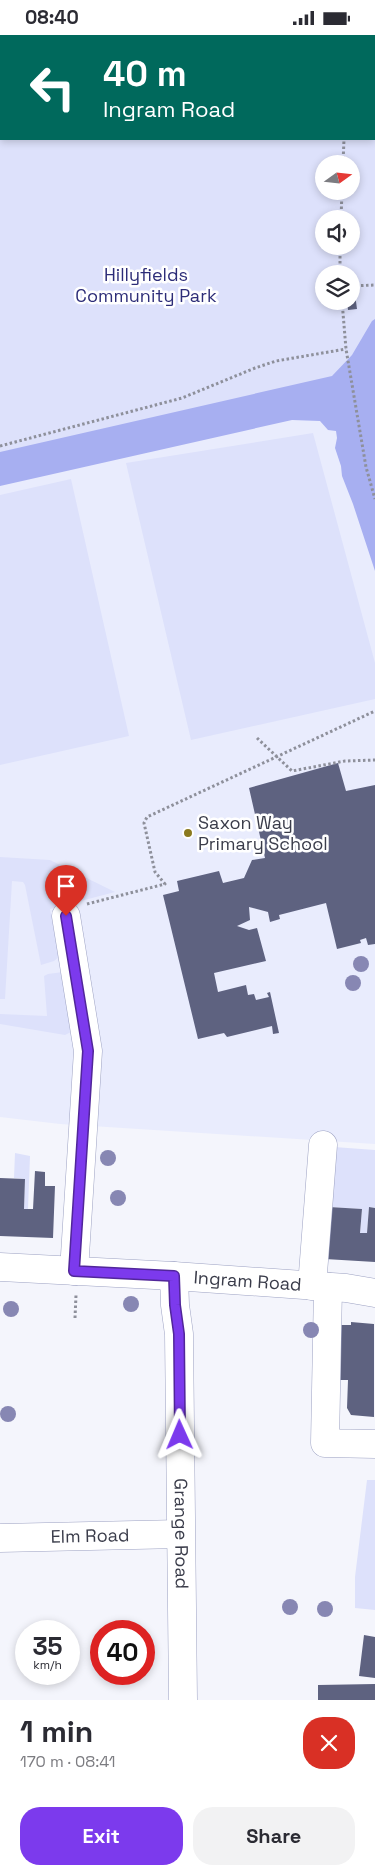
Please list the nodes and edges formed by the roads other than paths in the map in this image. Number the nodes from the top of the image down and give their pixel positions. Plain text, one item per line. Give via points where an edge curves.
1 (78, 909) road end
2 (323, 1145) dead end
3 (0, 1267) edge
4 (174, 1276) junction
5 (75, 1281) junction
6 (320, 1286) junction
7 (375, 1293) edge
8 (375, 1444) edge
9 (180, 1534) junction
10 (0, 1538) edge
11 (183, 1700) edge

1 - 5 street via 88,1051
2 - 6 street
3 - 5 street, Ingram Road
4 - 5 street, Ingram Road
4 - 6 street, Ingram Road
4 - 9 street, Grange Road via 179,1334
6 - 7 street, Ingram Road
6 - 8 street via 325,1443
9 - 10 street, Elm Road
9 - 11 street, Grange Road

